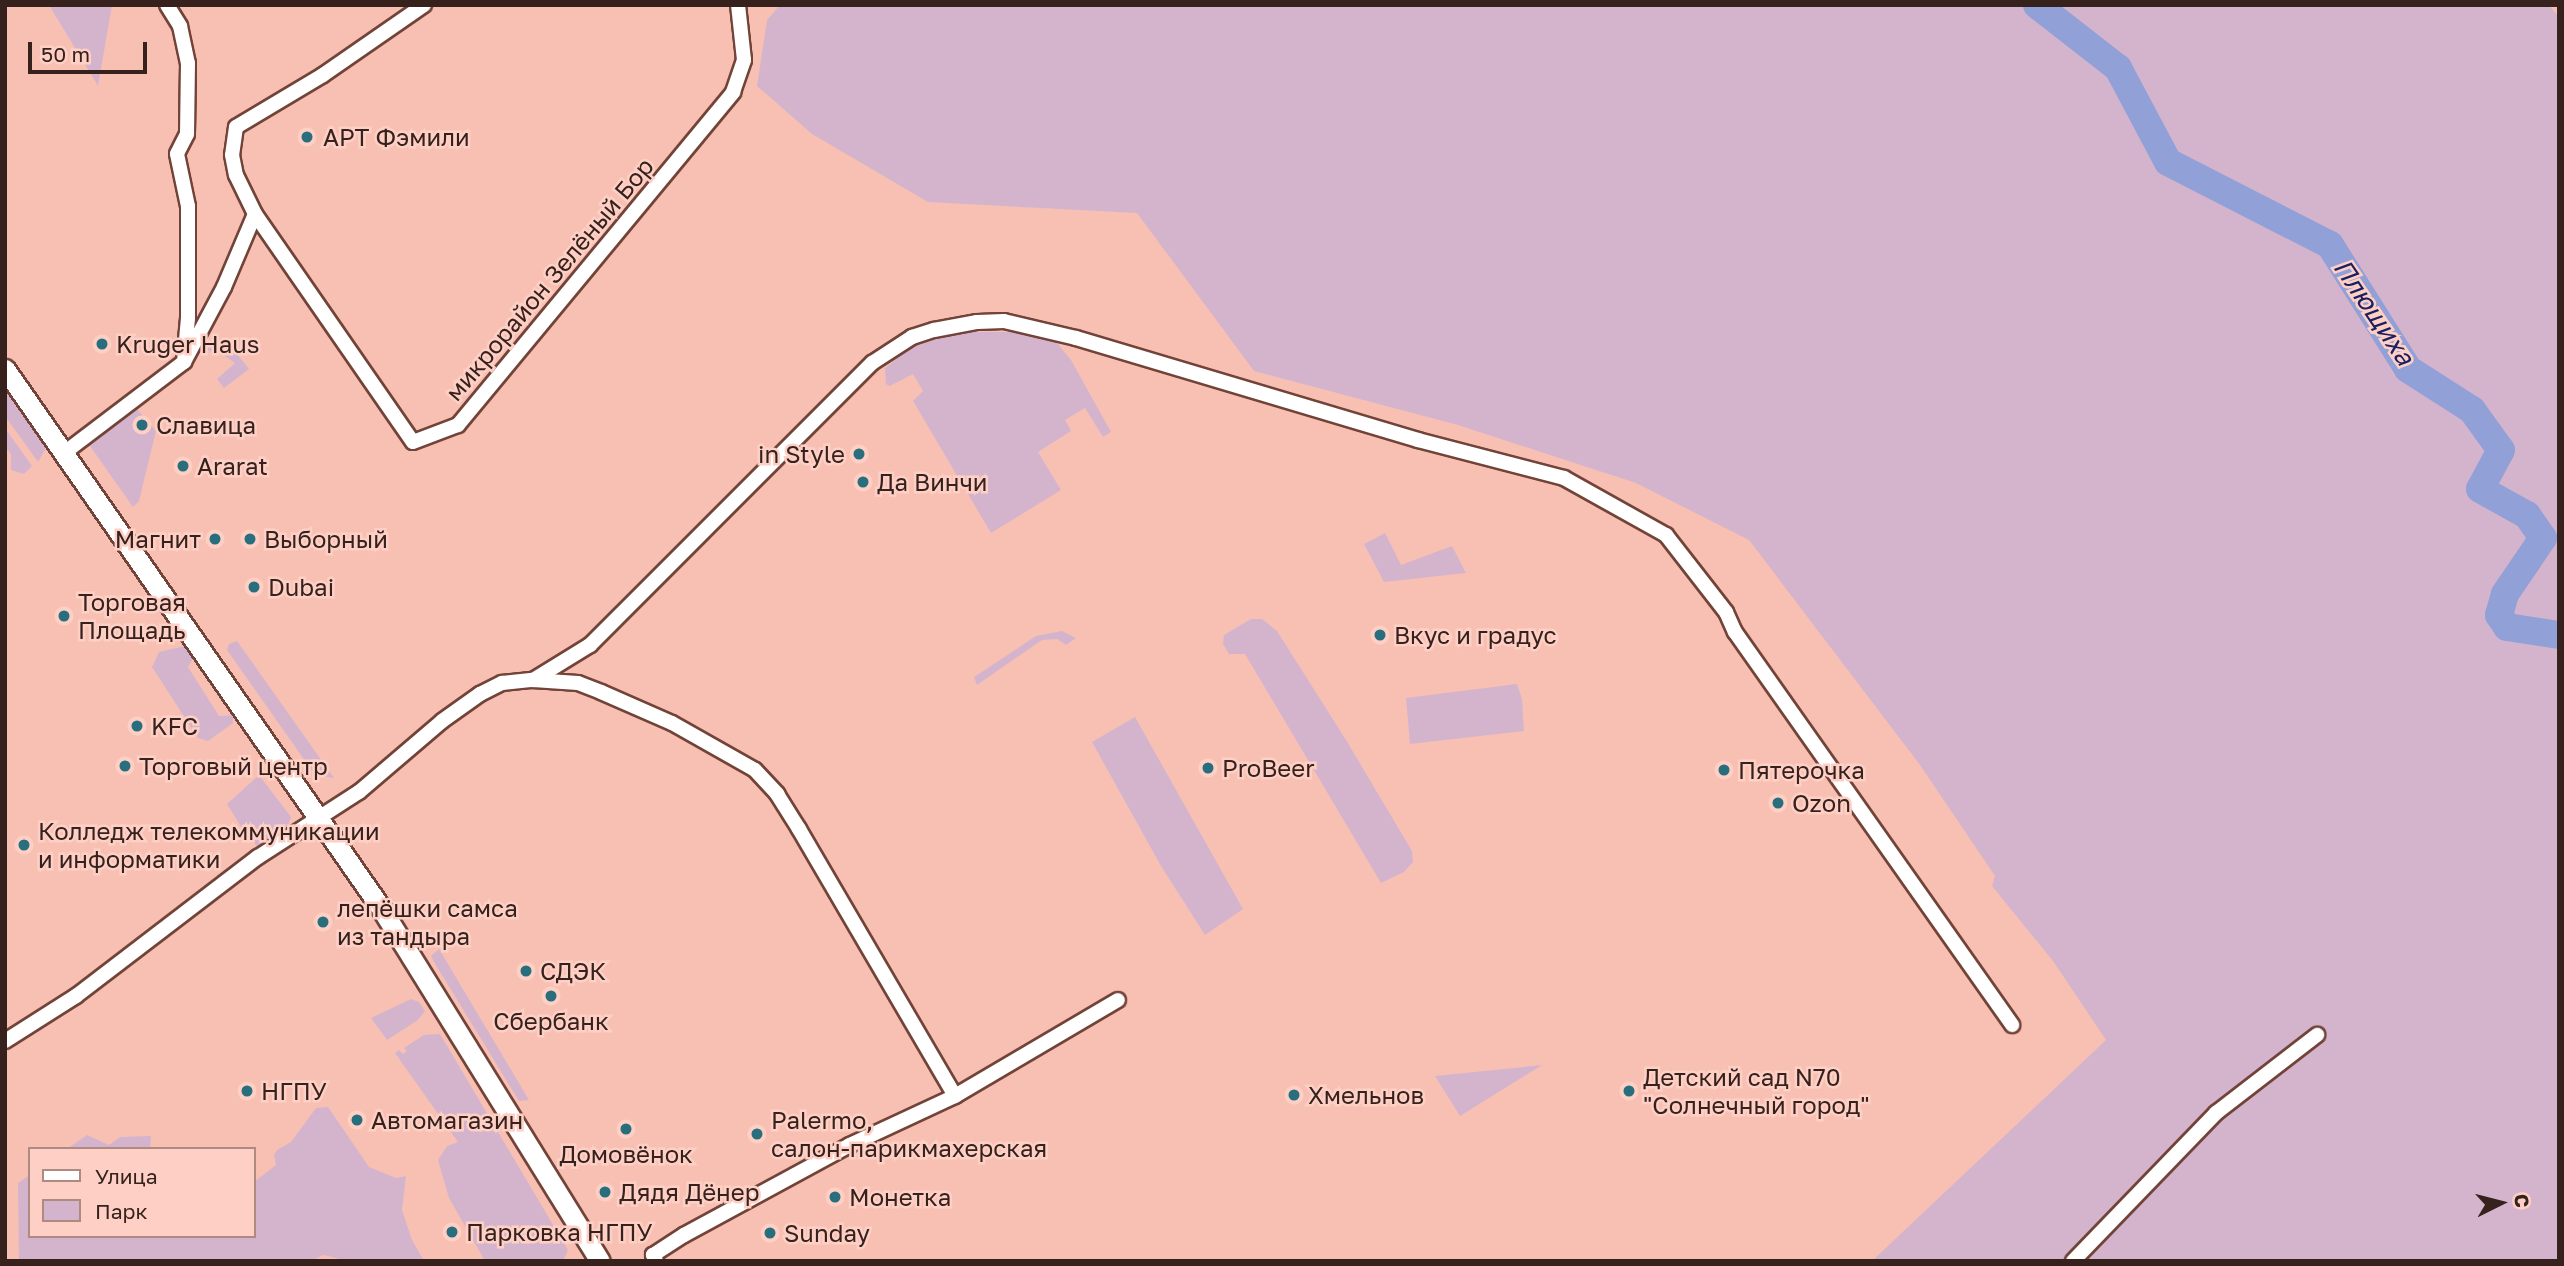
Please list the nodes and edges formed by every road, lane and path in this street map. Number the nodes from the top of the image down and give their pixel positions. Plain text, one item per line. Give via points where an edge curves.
1 (167, 5) edge
2 (424, 5) edge
3 (737, 5) edge
4 (255, 214) junction
5 (184, 362) junction
6 (5, 369) edge
7 (64, 453) junction
8 (533, 680) junction
9 (319, 819) junction
10 (1118, 1000) dead end
11 (2012, 1025) dead end
12 (2317, 1035) dead end
13 (5, 1041) edge
14 (955, 1096) junction
15 (600, 1261) edge
16 (656, 1261) edge
17 (2073, 1261) edge

1 - 5 street via 180,26 188,63 187,134 177,153 188,205
2 - 4 street, микрорайон Зелёный Бор via 323,75 236,127 232,155 236,175
3 - 4 street, микрорайон Зелёный Бор via 744,60 733,92 458,425 413,442
4 - 5 street via 224,287
5 - 7 street
6 - 7 main road
7 - 9 main road
8 - 9 street via 502,683 480,694
8 - 11 street via 590,645 872,363 912,337 977,322 1004,321 1564,478 1666,535 1726,612 1735,632
8 - 14 street via 578,683 601,692 672,723 755,770 799,829
9 - 13 street via 258,857 76,996
9 - 15 main road via 433,988
10 - 14 street
12 - 17 street via 2216,1113
14 - 16 street via 732,1208 653,1255

